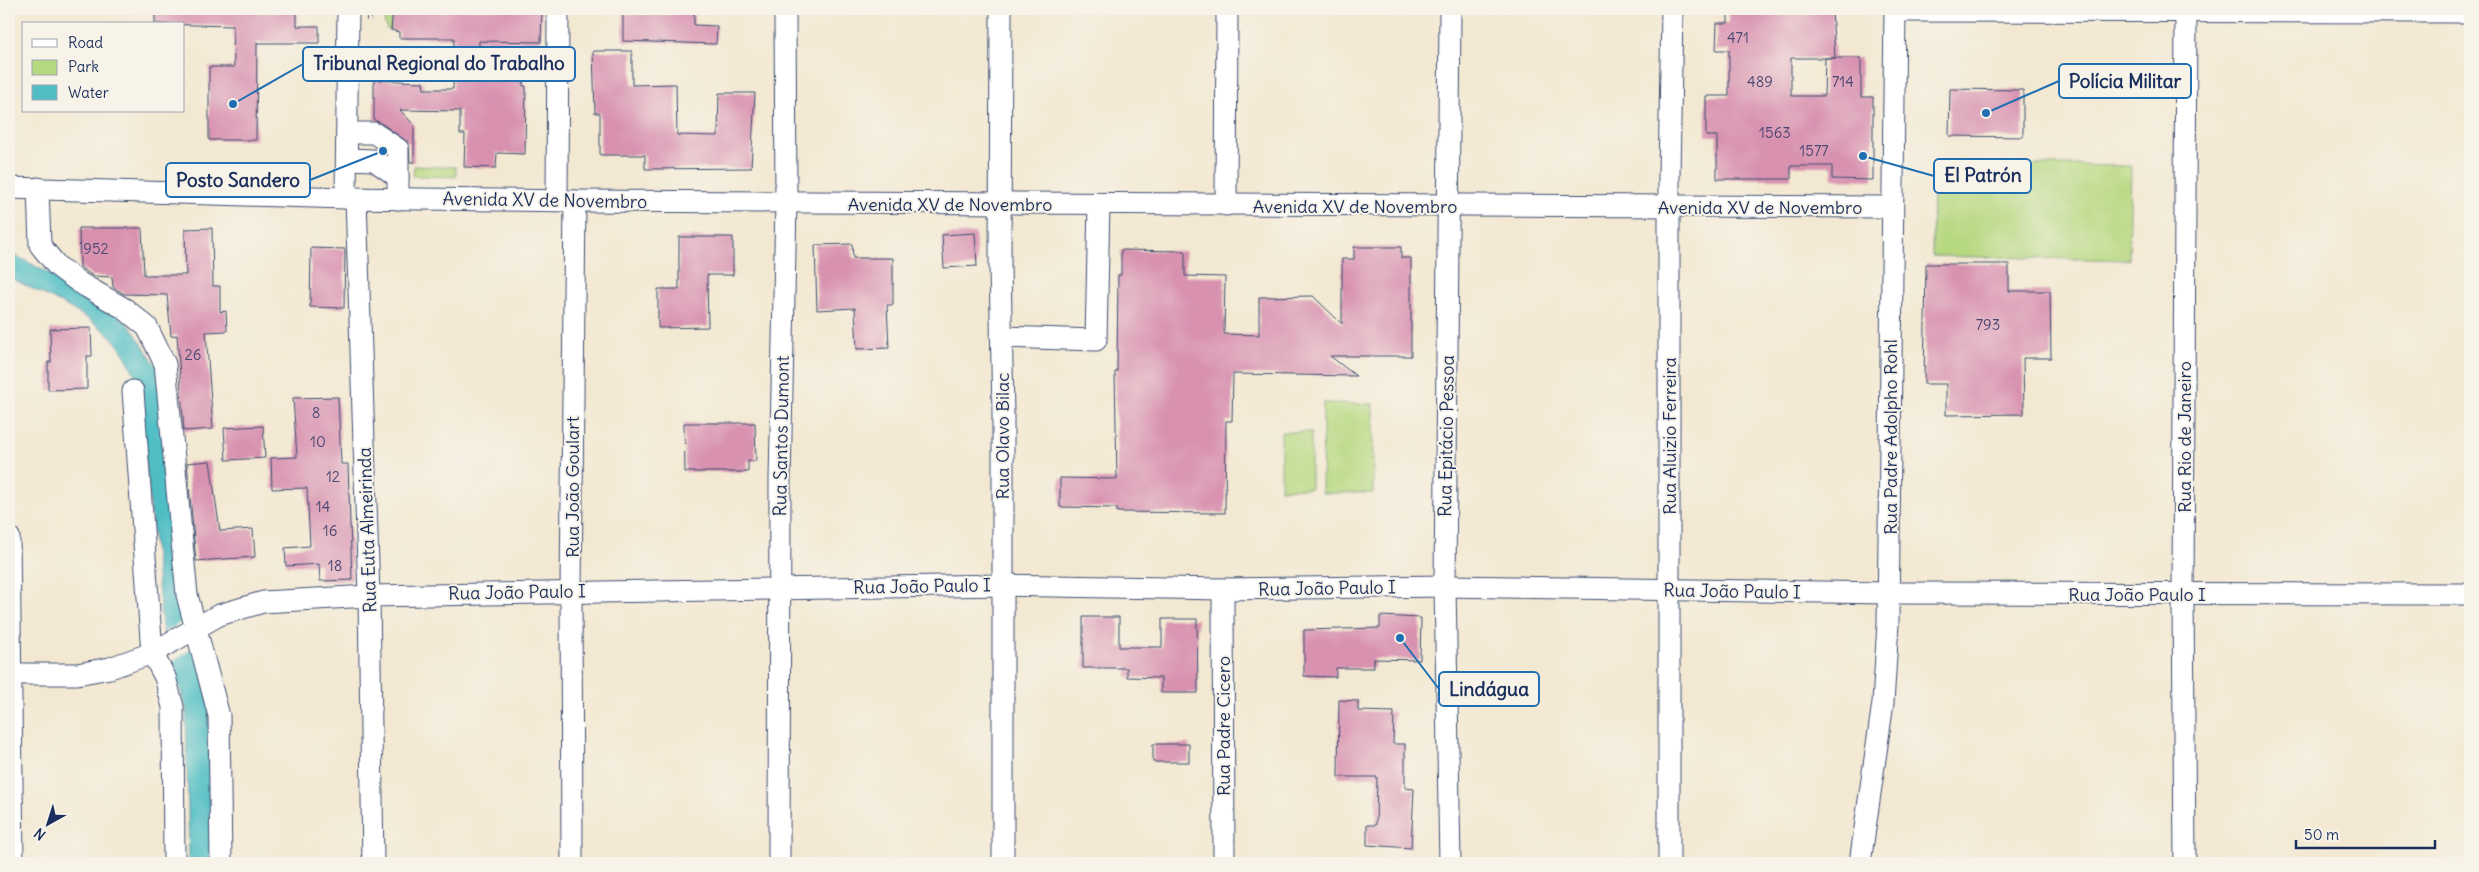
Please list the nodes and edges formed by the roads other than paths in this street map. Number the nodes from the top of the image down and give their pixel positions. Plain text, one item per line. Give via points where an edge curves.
1 (348, 9) edge
2 (558, 9) edge
3 (785, 9) edge
4 (1001, 9) edge
5 (1227, 9) edge
6 (1450, 9) edge
7 (1672, 9) edge
8 (1895, 10) edge
9 (2186, 11) junction
10 (2470, 12) edge
11 (348, 62) junction
12 (374, 62) dead end
13 (347, 146) junction
14 (9, 188) edge
15 (38, 188) junction
16 (351, 198) junction
17 (398, 199) junction
18 (566, 201) junction
19 (786, 203) junction
20 (1000, 204) junction
21 (1098, 204) junction
22 (1226, 205) junction
23 (1449, 206) junction
24 (1669, 206) junction
25 (1891, 207) junction
26 (1001, 337) junction
27 (133, 391) dead end
28 (9, 537) edge
29 (1002, 585) junction
30 (1445, 586) junction
31 (780, 588) junction
32 (1223, 589) junction
33 (1670, 590) junction
34 (571, 591) junction
35 (1888, 593) junction
36 (2470, 594) edge
37 (2183, 595) junction
38 (369, 596) junction
39 (176, 639) junction
40 (9, 674) edge
41 (13, 863) edge
42 (174, 863) edge
43 (221, 863) edge
44 (372, 863) edge
45 (572, 863) edge
46 (780, 863) edge
47 (1003, 863) edge
48 (1224, 863) edge
49 (1450, 863) edge
50 (1669, 863) edge
51 (1860, 863) edge
52 (2185, 863) edge

1 - 11 street, Rua Euta Almeirinda
2 - 18 street, Rua João Goulart
3 - 19 street, Rua Santos Dumont
4 - 20 street, Rua Olavo Bilac
5 - 22 street
6 - 23 street, Rua Epitácio Pessoa
7 - 24 street, Rua Aluizio Ferreira
8 - 9 street
8 - 25 street, Rua Padre Adolpho Rohl
9 - 10 street
9 - 37 street, Rua Rio de Janeiro
11 - 12 street
11 - 13 street, Rua Euta Almeirinda
13 - 16 street, Rua Euta Almeirinda
13 - 17 street via 398,170
14 - 15 street, Avenida XV de Novembro
15 - 16 street, Avenida XV de Novembro
15 - 39 street via 40,245 57,266 148,327 165,364 187,596
16 - 17 street, Avenida XV de Novembro
16 - 38 street, Rua Euta Almeirinda
17 - 18 street, Avenida XV de Novembro
18 - 19 street, Avenida XV de Novembro
18 - 34 street, Rua João Goulart
19 - 20 street, Avenida XV de Novembro
19 - 31 street, Rua Santos Dumont
20 - 21 street, Avenida XV de Novembro
20 - 26 street, Rua Olavo Bilac
21 - 22 street, Avenida XV de Novembro
21 - 26 street via 1096,340
22 - 23 street, Avenida XV de Novembro
23 - 24 street, Avenida XV de Novembro
23 - 30 street, Rua Epitácio Pessoa
24 - 25 street, Avenida XV de Novembro
24 - 33 street, Rua Aluizio Ferreira
25 - 35 street, Rua Padre Adolpho Rohl
26 - 29 street, Rua Olavo Bilac
27 - 39 street
28 - 40 street
29 - 31 street, Rua João Paulo I
29 - 32 street, Rua João Paulo I
29 - 47 street, Rua Olavo Bilac
30 - 32 street, Rua João Paulo I
30 - 33 street, Rua João Paulo I
30 - 49 street, Rua Epitácio Pessoa
31 - 34 street, Rua João Paulo I
31 - 46 street, Rua Santos Dumont
32 - 48 street, Rua Padre Cicero
33 - 35 street, Rua João Paulo I
33 - 50 street, Rua Aluizio Ferreira
34 - 38 street, Rua João Paulo I
34 - 45 street, Rua João Goulart
35 - 37 street, Rua João Paulo I
35 - 51 street, Rua Padre Adolpho Rohl via 1883,703
36 - 37 street, Rua João Paulo I
37 - 52 street, Rua Rio de Janeiro
38 - 39 street, Rua João Paulo I via 263,602 218,615
38 - 44 street, Rua Euta Almeirinda
39 - 40 street, Rua João Paulo I via 93,672
39 - 42 street via 165,678 173,707
39 - 43 street via 219,716
40 - 41 street

